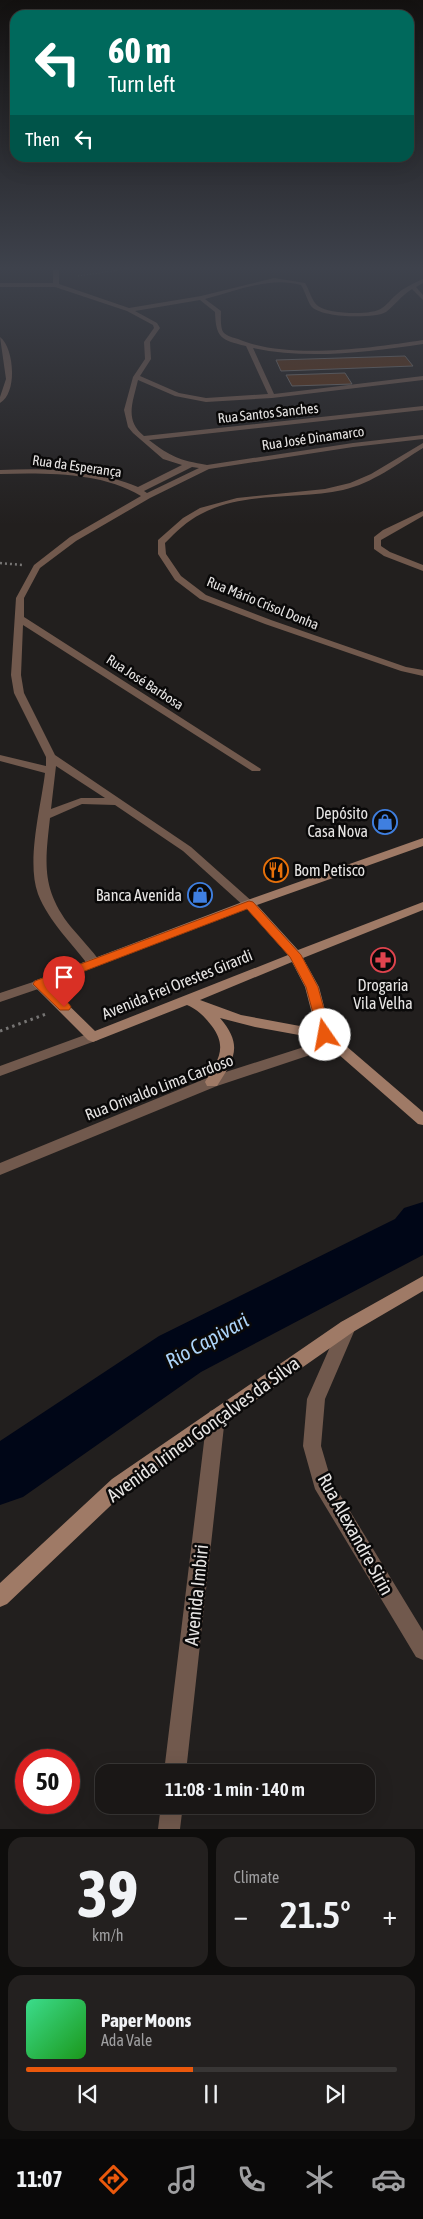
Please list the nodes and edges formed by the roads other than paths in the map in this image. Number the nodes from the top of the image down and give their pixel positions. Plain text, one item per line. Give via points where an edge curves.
1 (6, 354) edge
2 (148, 354) edge
3 (253, 354) edge
4 (136, 377) junction
5 (423, 378) edge
6 (272, 396) junction
7 (0, 401) edge
8 (423, 408) edge
9 (423, 437) edge
10 (145, 438) junction
11 (423, 446) edge
12 (166, 457) junction
13 (192, 465) junction
14 (207, 467) junction
15 (0, 472) edge
16 (170, 472) junction
17 (143, 492) junction
18 (423, 513) edge
19 (423, 568) edge
20 (19, 618) junction
21 (423, 673) edge
22 (51, 757) junction
23 (0, 758) edge
24 (51, 770) junction
25 (256, 770) dead end
26 (117, 802) junction
27 (46, 815) junction
28 (423, 842) edge
29 (249, 904) junction
30 (423, 906) edge
31 (295, 955) junction
32 (94, 963) junction
33 (39, 984) junction
34 (0, 998) edge
35 (188, 1000) junction
36 (204, 1008) junction
37 (93, 1037) junction
38 (329, 1039) junction
39 (0, 1071) edge
40 (212, 1082) junction
41 (423, 1120) edge
42 (0, 1169) edge
43 (423, 1283) edge
44 (347, 1327) junction
45 (216, 1417) junction
46 (0, 1597) edge
47 (423, 1650) edge
48 (177, 1764) edge
49 (171, 1814) edge
50 (169, 1829) edge

1 - 7 street via 9,384
2 - 4 street via 146,365
3 - 6 street
4 - 6 street via 177,394 200,399
4 - 10 street via 127,410 131,427
5 - 6 street
8 - 10 street, Rua Santos Sanches
9 - 14 street, Rua José Dinamarco via 353,444
10 - 12 street
11 - 21 street, Rua Mário Crisol Donha via 344,488 233,501 203,510 161,542 162,554 178,578 203,596 268,622
12 - 13 street
12 - 16 street
13 - 14 street
13 - 16 street
14 - 17 street
15 - 17 street, Rua da Esperança via 71,474 106,480
16 - 17 street
17 - 20 street via 37,567 20,598
18 - 19 street via 386,532 377,539 377,547
20 - 22 street via 16,675 19,693
20 - 25 street, Rua José Barbosa
22 - 24 street
22 - 26 street
23 - 24 street
24 - 27 street
26 - 27 street via 81,801
26 - 29 street via 187,849
27 - 32 street via 40,868 44,893
28 - 29 main road
29 - 31 main road
29 - 32 main road
30 - 31 main road, Avenida Frei Orestes Girardi
31 - 35 main road, Avenida Frei Orestes Girardi
31 - 38 main road via 312,987
32 - 33 main road
33 - 34 street
33 - 37 main road
35 - 36 main road
35 - 37 main road, Avenida Frei Orestes Girardi
36 - 38 main road
36 - 40 main road via 220,1025 229,1047 226,1062
37 - 39 street, Avenida Frei Orestes Girardi
38 - 40 street, Rua Orivaldo Lima Cardoso
38 - 41 main road
40 - 42 street, Rua Orivaldo Lima Cardoso
43 - 44 main road, Avenida Irineu Gonçalves da Silva
44 - 45 main road, Avenida Irineu Gonçalves da Silva
44 - 47 street, Rua Alexandre Sirin via 316,1399 312,1446 322,1483
45 - 46 main road, Avenida Irineu Gonçalves da Silva via 119,1485
45 - 48 street, Avenida Imbiri
49 - 50 street

